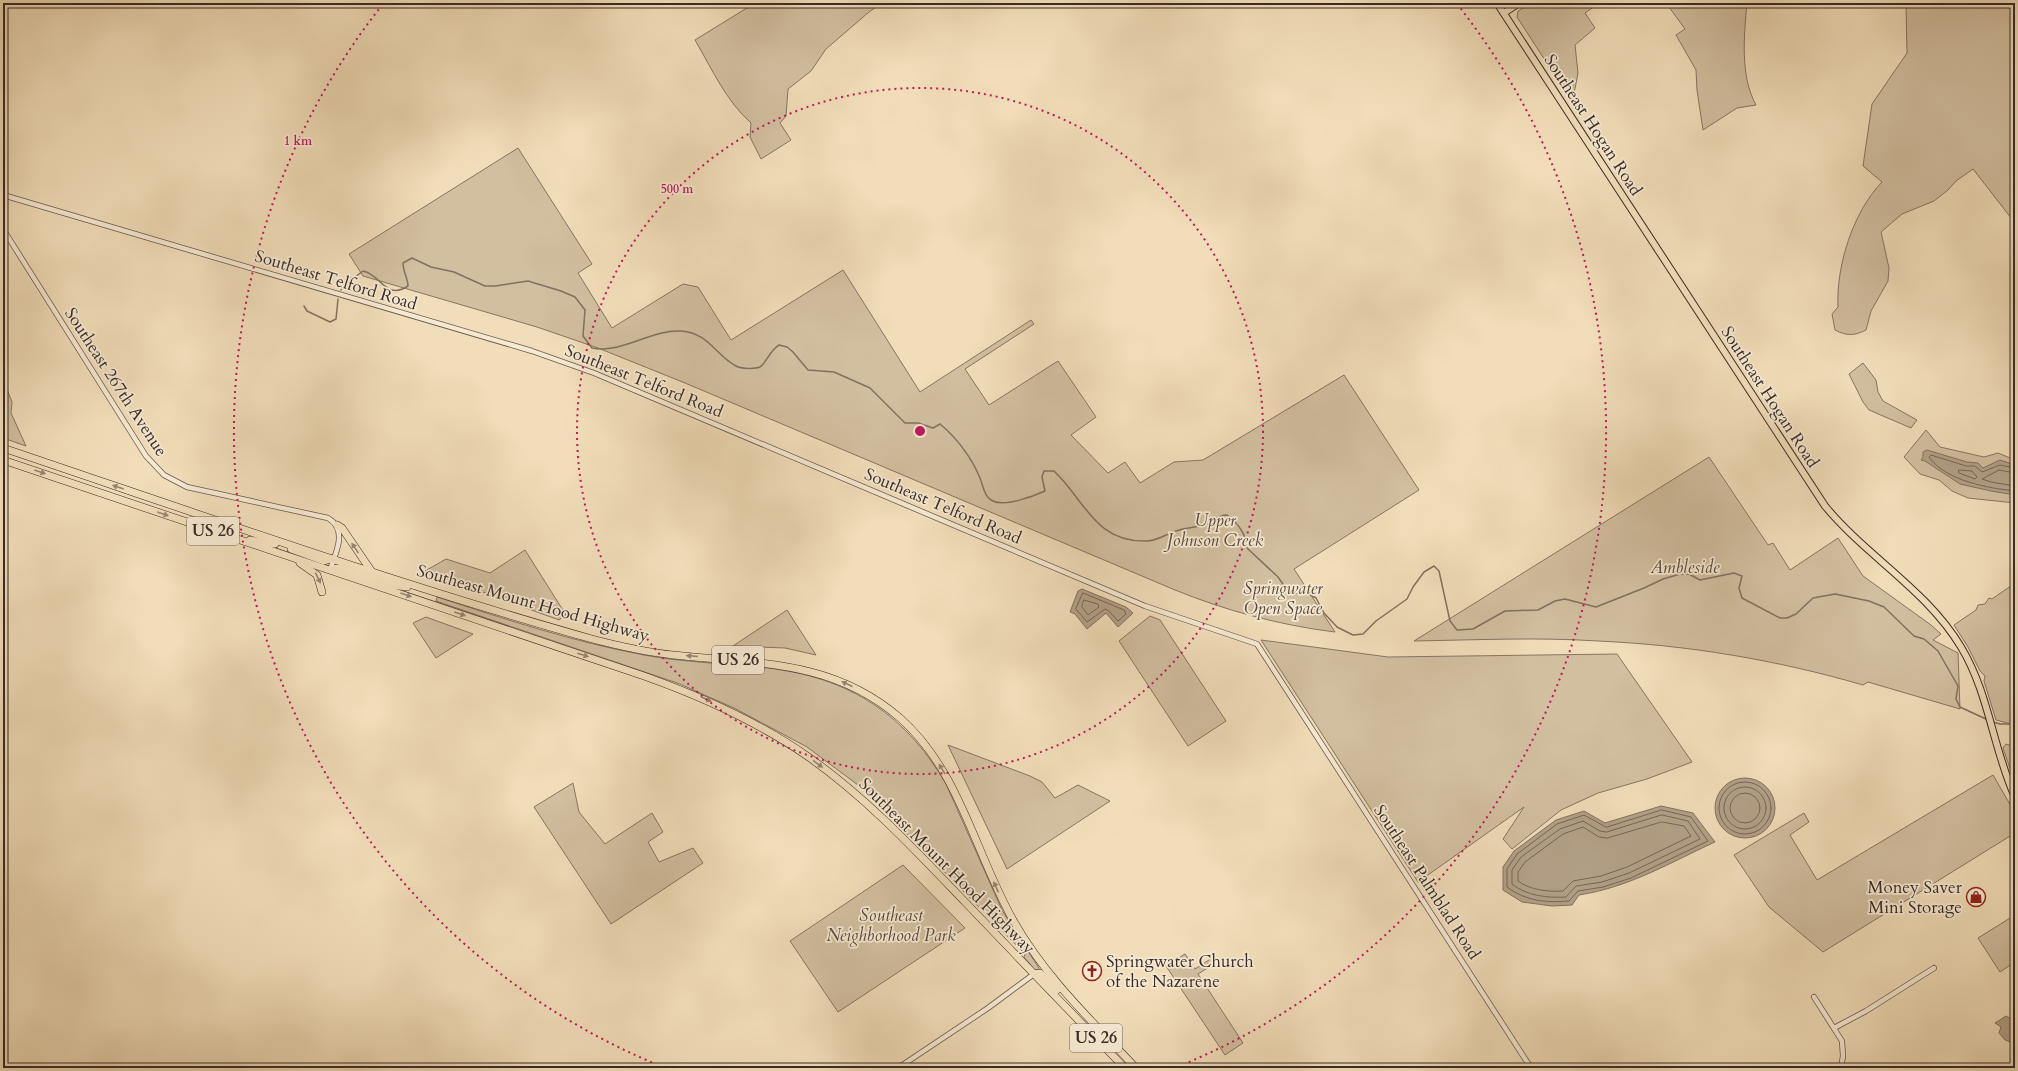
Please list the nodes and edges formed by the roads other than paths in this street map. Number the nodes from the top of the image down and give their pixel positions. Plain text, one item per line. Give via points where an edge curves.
1 (1497, 3) edge
2 (1519, 3) edge
3 (1504, 13) junction
4 (3, 195) edge
5 (3, 230) edge
6 (3, 448) edge
7 (3, 460) edge
8 (337, 525) junction
9 (240, 540) junction
10 (284, 554) junction
11 (334, 558) junction
12 (330, 570) junction
13 (372, 572) junction
14 (421, 589) junction
15 (322, 592) dead end
16 (1257, 644) joint
17 (2015, 797) edge
18 (1934, 968) dead end
19 (1034, 974) junction
20 (1814, 998) dead end
21 (1081, 1010) junction
22 (1834, 1028) junction
23 (898, 1068) edge
24 (1125, 1068) edge
25 (1136, 1068) edge
26 (1531, 1068) edge
27 (1841, 1068) edge

1 - 3 main road, Southeast Hogan Road
2 - 3 main road
3 - 17 main road, Southeast Hogan Road via 1825,506 1845,530 1930,608 1952,634 1973,670
4 - 16 street, Southeast Telford Road via 532,352 594,373 1145,606
5 - 8 street, Southeast 267th Avenue via 142,450 157,469 171,480 193,490 320,515
11 -> 6 highway, Southeast Mount Hood Highway / US 26
7 -> 9 highway, Southeast Mount Hood Highway / US 26
8 - 11 street via 340,540
13 -> 8 highway via 342,528
9 - 10 highway, Southeast Mount Hood Highway / US 26
9 - 11 highway via 269,542 324,560
10 - 12 highway, Southeast Mount Hood Highway / US 26
10 -> 15 highway via 315,572 320,580
11 - 12 street
11 - 13 highway, Southeast Mount Hood Highway / US 26
12 - 14 highway via 340,568 391,585
12 -> 19 highway, Southeast Mount Hood Highway / US 26 via 684,690 753,722 810,758 870,806
13 - 14 highway, Southeast Mount Hood Highway / US 26
21 -> 14 highway, Southeast Mount Hood Highway / US 26 via 1043,966 1016,926 957,794 936,759 904,721 874,698 842,681 811,670 769,662 629,648
16 - 26 street, Southeast Palmblad Road
18 - 22 street
19 - 21 highway via 1040,973 1071,1005
19 - 23 street
19 - 24 highway, Southeast Mount Hood Highway / US 26
20 - 22 street
21 - 25 highway, Southeast Mount Hood Highway / US 26
22 - 27 street via 1843,1047

